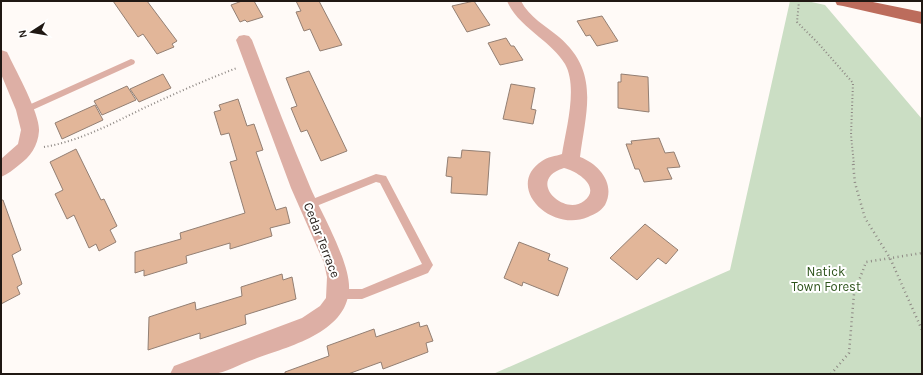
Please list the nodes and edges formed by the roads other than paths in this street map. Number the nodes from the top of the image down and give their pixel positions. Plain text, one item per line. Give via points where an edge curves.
1 (514, 1) edge
2 (843, 1) edge
3 (922, 18) edge
4 (244, 40) dead end
5 (1, 56) edge
6 (131, 62) dead end
7 (25, 110) junction
8 (570, 161) dead end
9 (1, 169) edge
10 (308, 205) junction
11 (338, 294) junction
12 (182, 374) edge

1 - 8 street via 522,14 559,45 568,56 578,78
2 - 3 main road
4 - 10 street, Cedar Terrace
5 - 7 street
6 - 7 lane
7 - 9 street via 30,130 26,147
10 - 11 street, Cedar Terrace via 334,263
10 - 11 lane via 376,178 383,180 428,264 424,269 362,294
11 - 12 street, Cedar Terrace via 337,302 327,314 313,324

